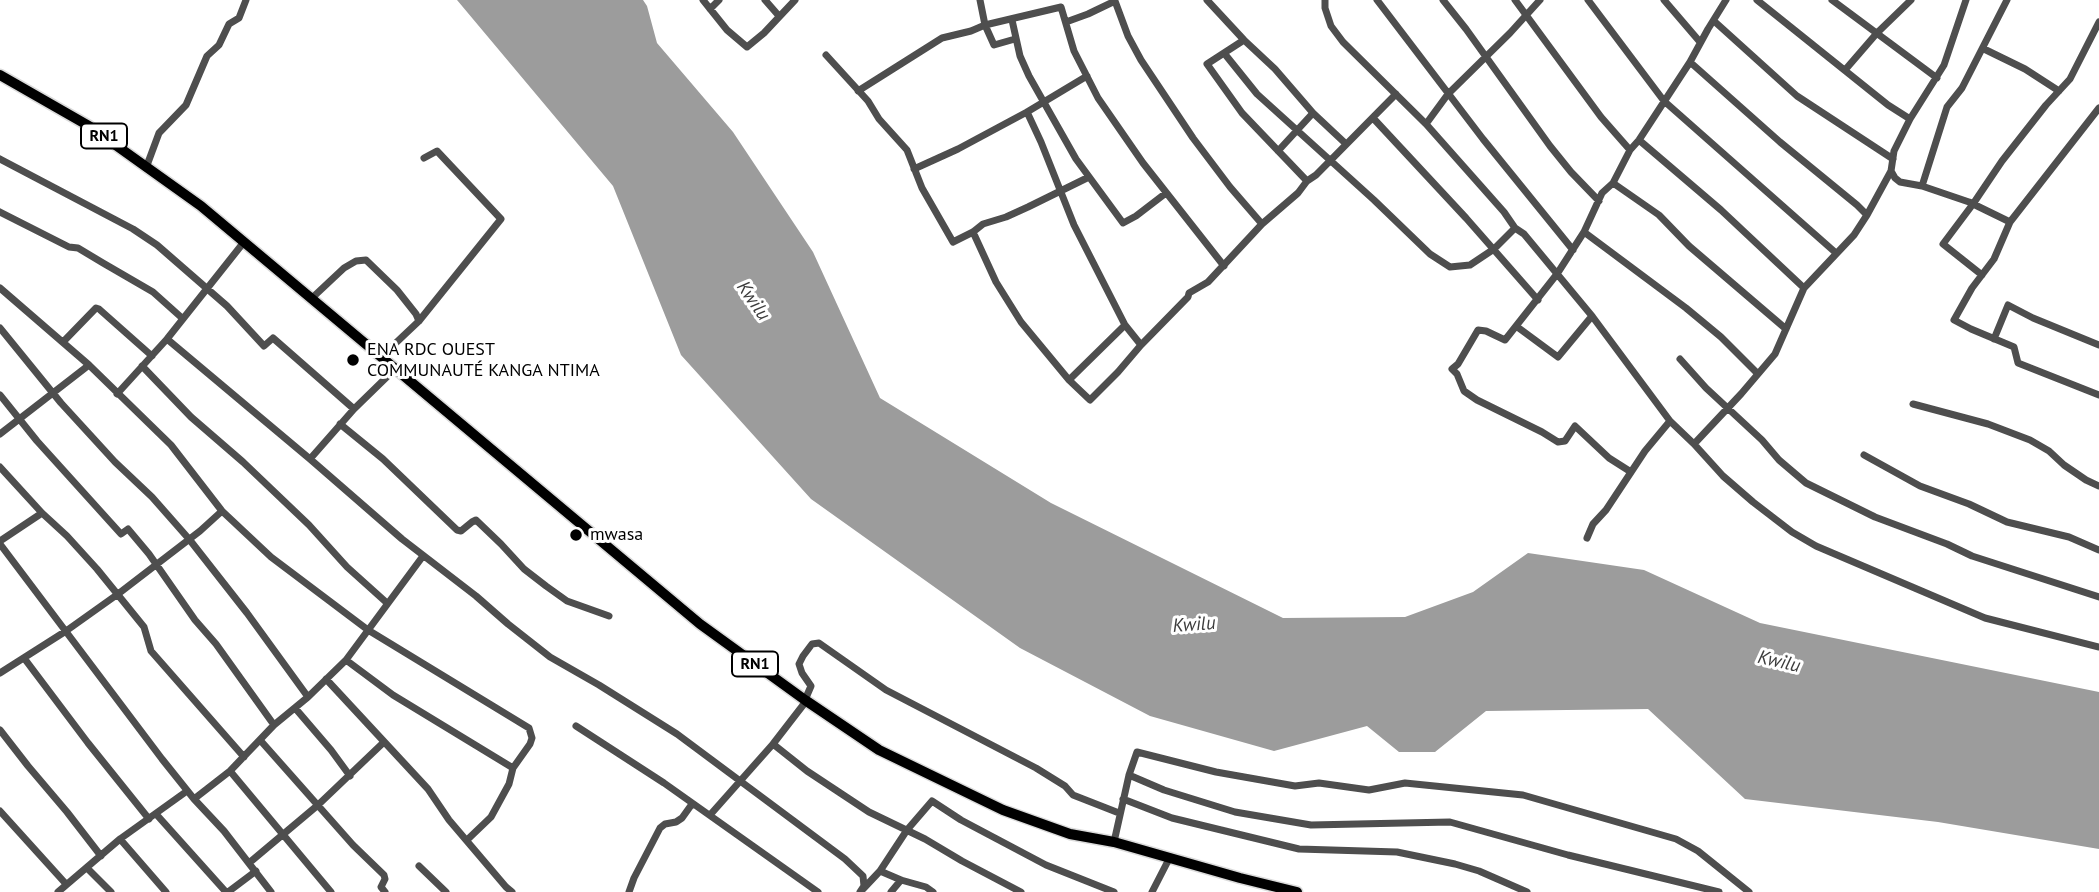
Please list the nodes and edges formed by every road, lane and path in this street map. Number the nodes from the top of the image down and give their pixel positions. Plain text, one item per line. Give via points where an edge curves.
1 (246, 0) edge
2 (703, 0) edge
3 (719, 0) edge
4 (765, 0) edge
5 (795, 0) edge
6 (980, 0) edge
7 (1207, 0) edge
8 (1325, 0) edge
9 (1377, 0) edge
10 (1443, 0) edge
11 (1515, 0) edge
12 (1540, 0) edge
13 (1588, 0) edge
14 (1664, 0) edge
15 (1727, 0) edge
16 (1757, 0) edge
17 (1911, 0) edge
18 (1966, 0) edge
19 (2007, 0) edge
20 (1838, 2) edge
21 (710, 9) junction
22 (1526, 14) junction
23 (779, 16) junction
24 (1012, 20) junction
25 (1714, 21) junction
26 (1066, 22) junction
27 (2099, 22) edge
28 (985, 25) junction
29 (1877, 33) junction
30 (1015, 39) junction
31 (1244, 40) junction
32 (1700, 42) junction
33 (1984, 48) junction
34 (1224, 53) junction
35 (826, 55) dead end
36 (1485, 57) junction
37 (1690, 62) junction
38 (1845, 70) junction
39 (0, 75) edge
40 (1087, 76) junction
41 (1937, 78) junction
42 (2059, 91) junction
43 (858, 92) junction
44 (1396, 94) junction
45 (1448, 94) junction
46 (1664, 101) junction
47 (1044, 102) junction
48 (2099, 108) edge
49 (1027, 112) junction
50 (1313, 113) junction
51 (1373, 118) junction
52 (1910, 119) junction
53 (1426, 124) junction
54 (1297, 130) junction
55 (1639, 140) junction
56 (1345, 144) junction
57 (1630, 150) junction
58 (1278, 151) junction
59 (424, 158) dead end
60 (0, 159) edge
61 (1893, 159) junction
62 (1329, 161) junction
63 (146, 167) junction
64 (914, 169) junction
65 (1891, 171) junction
66 (1089, 177) junction
67 (1307, 181) junction
68 (1614, 183) junction
69 (1922, 186) junction
70 (1061, 190) junction
71 (1166, 193) junction
72 (1599, 201) junction
73 (1973, 204) junction
74 (0, 212) edge
75 (1867, 215) junction
76 (2010, 222) junction
77 (1262, 224) junction
78 (1515, 228) junction
79 (973, 232) junction
80 (1584, 232) junction
81 (244, 242) junction
82 (1494, 249) junction
83 (1573, 250) junction
84 (1836, 253) junction
85 (1224, 266) junction
86 (1557, 274) junction
87 (1982, 275) junction
88 (0, 288) edge
89 (1804, 288) junction
90 (206, 289) junction
91 (312, 298) junction
92 (1538, 300) junction
93 (1592, 316) junction
94 (183, 318) junction
95 (419, 321) junction
96 (1125, 325) junction
97 (1516, 326) junction
98 (0, 328) edge
99 (1786, 329) junction
100 (167, 339) junction
101 (1994, 340) junction
102 (63, 342) junction
103 (1141, 345) junction
104 (2099, 345) edge
105 (152, 356) junction
106 (382, 356) junction
107 (1680, 359) dead end
108 (89, 365) junction
109 (142, 366) junction
110 (395, 369) junction
111 (1758, 374) junction
112 (1069, 380) junction
113 (53, 393) junction
114 (117, 394) junction
115 (0, 395) edge
116 (2099, 395) edge
117 (1913, 404) dead end
118 (1727, 408) junction
119 (354, 409) junction
120 (19, 419) junction
121 (1670, 421) junction
122 (340, 424) junction
123 (0, 434) edge
124 (1694, 443) junction
125 (1864, 455) dead end
126 (310, 459) junction
127 (0, 467) edge
128 (1631, 472) junction
129 (2099, 486) edge
130 (222, 510) junction
131 (42, 513) junction
132 (1587, 538) dead end
133 (189, 539) junction
134 (0, 543) edge
135 (2099, 550) edge
136 (3, 554) edge
137 (423, 556) junction
138 (156, 564) junction
139 (118, 594) junction
140 (2099, 597) edge
141 (387, 603) junction
142 (608, 616) dead end
143 (65, 631) junction
144 (368, 631) junction
145 (2099, 647) edge
146 (24, 658) junction
147 (346, 660) junction
148 (0, 673) edge
149 (326, 679) junction
150 (308, 697) junction
151 (806, 700) junction
152 (295, 708) junction
153 (274, 725) junction
154 (576, 726) dead end
155 (0, 730) edge
156 (260, 740) junction
157 (384, 742) junction
158 (773, 744) junction
159 (244, 757) junction
160 (513, 768) junction
161 (230, 771) junction
162 (1129, 775) junction
163 (350, 776) junction
164 (740, 781) junction
165 (187, 791) junction
166 (194, 799) junction
167 (1123, 799) junction
168 (692, 804) junction
169 (318, 805) junction
170 (0, 811) edge
171 (1119, 813) junction
172 (710, 815) junction
173 (152, 816) junction
174 (908, 830) junction
175 (283, 835) junction
176 (120, 839) junction
177 (467, 840) junction
178 (1114, 842) junction
179 (101, 856) junction
180 (1170, 858) junction
181 (249, 863) junction
182 (419, 866) dead end
183 (87, 868) junction
184 (256, 871) junction
185 (880, 871) junction
186 (901, 880) junction
187 (66, 884) junction
188 (58, 892) edge
189 (111, 892) edge
190 (166, 892) edge
191 (227, 892) edge
192 (271, 892) edge
193 (331, 892) edge
194 (385, 892) edge
195 (446, 892) edge
196 (512, 892) edge
197 (629, 892) edge
198 (818, 892) edge
199 (891, 892) edge
200 (933, 892) edge
201 (1021, 892) edge
202 (1114, 892) edge
203 (1152, 892) edge
204 (1297, 892) edge
205 (1527, 892) edge
206 (1719, 892) edge
207 (1749, 892) edge

1 - 63 street via 239,18 229,24 219,45 207,56 186,105 159,133
2 - 21 street
3 - 21 street
4 - 23 street
5 - 23 street
6 - 28 street
7 - 31 street
8 - 44 street via 1331,26 1343,42
9 - 45 street
10 - 36 street
11 - 22 street
12 - 22 street
13 - 46 street
14 - 32 street
15 - 25 street
16 - 38 street
17 - 29 street
18 - 41 street
19 - 33 street
20 - 29 street
21 - 23 street via 747,47
22 - 36 street
22 - 57 street
24 - 26 street via 1061,7
24 - 28 street
24 - 30 street
25 - 32 street
25 - 61 street via 1797,96
26 - 40 street
26 - 77 street via 1115,1 1141,60 1200,148
27 - 42 street
28 - 30 street via 994,45
28 - 43 street via 942,38
29 - 38 street
29 - 41 street
30 - 47 street
31 - 34 street
31 - 50 street
32 - 37 street
33 - 42 street
33 - 69 street via 1947,107
34 - 54 street via 1257,94
34 - 58 street via 1207,64 1228,96
35 - 43 street
36 - 45 street
36 - 72 street via 1550,146
37 - 46 street
37 - 75 street
38 - 52 street
39 - 63 highway, RN1 via 89,126
40 - 47 street
40 - 71 street
41 - 52 street
42 - 73 street
43 - 64 street via 907,150
44 - 51 street
44 - 53 street
45 - 53 street
45 - 83 street
46 - 55 street
46 - 84 street
47 - 49 street
47 - 66 street
48 - 76 street
49 - 64 street
49 - 70 street
50 - 54 street
50 - 56 street
51 - 56 street
51 - 82 street
52 - 61 street
53 - 78 street
54 - 58 street
54 - 62 street
55 - 57 street
55 - 89 street
56 - 62 street
57 - 68 street
58 - 67 street
59 - 95 street via 437,151 501,219
60 - 90 street via 133,229
61 - 65 street
62 - 67 street
62 - 82 street via 1450,267 1470,265
63 - 81 highway, RN1
64 - 79 street via 953,242
65 - 69 street via 1900,182
65 - 75 street
66 - 70 street
66 - 71 street via 1123,223
67 - 77 street
68 - 72 street
68 - 99 street via 1659,215
69 - 73 street
70 - 79 street
70 - 96 street
71 - 85 street
72 - 80 street
73 - 76 street
73 - 87 street via 1943,244
74 - 94 street via 78,248 153,292
75 - 84 street
76 - 87 street
77 - 85 street
78 - 82 street
78 - 86 street
79 - 112 street via 1021,322
80 - 83 street
80 - 111 street via 1686,307
81 - 90 street
81 - 91 highway, RN1
82 - 92 street
83 - 86 street
84 - 89 street
85 - 103 street via 1189,293
86 - 92 street
86 - 93 street
87 - 101 street via 1955,320
88 - 102 street
89 - 99 street
90 - 94 street
90 - 119 street via 264,346 273,338
91 - 95 street via 344,268 366,260 397,290
91 - 106 highway, RN1
92 - 97 street
93 - 97 street via 1558,357
93 - 121 street
94 - 100 street
95 - 106 street
96 - 103 street
96 - 112 street
97 - 128 street via 1505,341 1486,331 1475,332 1452,369 1464,391 1558,442 1565,441 1575,426
98 - 113 street
99 - 111 street via 1776,354
100 - 105 street
100 - 126 street
101 - 104 street via 2008,306
101 - 116 street via 2014,347 2018,363
102 - 105 street via 96,308
102 - 108 street
103 - 112 street via 1090,400
105 - 109 street
106 - 110 highway, RN1
107 - 118 street
108 - 113 street
108 - 114 street
109 - 114 street
109 - 141 street
110 - 119 street
110 - 151 highway, RN1 via 700,624
111 - 118 street
113 - 120 street
113 - 133 street
114 - 130 street via 171,445
115 - 120 street
117 - 129 street via 2030,440
118 - 124 street
118 - 140 street via 1806,483 1972,556
119 - 122 street
120 - 123 street
120 - 138 street via 121,534 128,529
121 - 124 street
121 - 128 street
122 - 126 street
122 - 142 street via 457,530 476,520 546,586 567,601
124 - 145 street via 1723,477 1816,546 1985,618
125 - 135 street via 1920,486 2007,522 2069,537
126 - 137 street
127 - 131 street
128 - 132 street
130 - 133 street
130 - 144 street via 271,557
131 - 134 street
131 - 139 street
133 - 138 street
133 - 150 street
134 - 136 street
136 - 143 street
137 - 141 street
137 - 164 street via 550,657 677,734
138 - 139 street
138 - 153 street
139 - 143 street
139 - 159 street via 144,627 151,651
141 - 144 street
143 - 146 street
143 - 165 street
144 - 147 street
144 - 160 street via 529,728 530,744
146 - 148 street
146 - 173 street via 88,743
147 - 149 street
147 - 160 street via 393,695
149 - 150 street
149 - 157 street
150 - 152 street
151 - 158 street
151 - 171 street via 811,686 799,664 812,644 819,643 886,690 1037,768 1073,795
151 - 178 highway, RN1 via 879,750 940,781 1070,834
152 - 153 street
152 - 163 street
153 - 156 street
154 - 168 street
155 - 179 street
156 - 159 street
156 - 169 street
157 - 163 street
157 - 177 street
158 - 164 street
158 - 174 street via 869,812
159 - 161 street
160 - 177 street via 491,817
161 - 166 street
161 - 175 street
162 - 167 street
162 - 206 street via 1236,812 1311,825 1450,822
162 - 207 street via 1137,752 1295,786 1319,783 1369,790 1405,783 1523,795 1676,839
163 - 169 street
164 - 172 street
164 - 185 street via 845,859 863,876 860,892
165 - 166 street
165 - 173 street
166 - 181 street
167 - 171 street
167 - 205 street via 1172,818 1299,849 1397,852 1455,864
168 - 172 street
168 - 197 street via 682,818 660,828
169 - 175 street
169 - 194 street via 384,875
170 - 187 street
171 - 178 street
172 - 198 street
173 - 176 street
173 - 191 street
174 - 185 street
174 - 201 street
174 - 202 street via 932,801 1046,865
175 - 181 street
175 - 193 street
176 - 179 street
176 - 190 street
177 - 196 street
178 - 180 highway, RN1
179 - 183 street
180 - 203 street
180 - 204 highway, RN1
181 - 184 street
182 - 195 street
183 - 187 street
183 - 189 street
184 - 191 street
184 - 192 street
185 - 186 street
186 - 199 street
186 - 200 street
187 - 188 street

